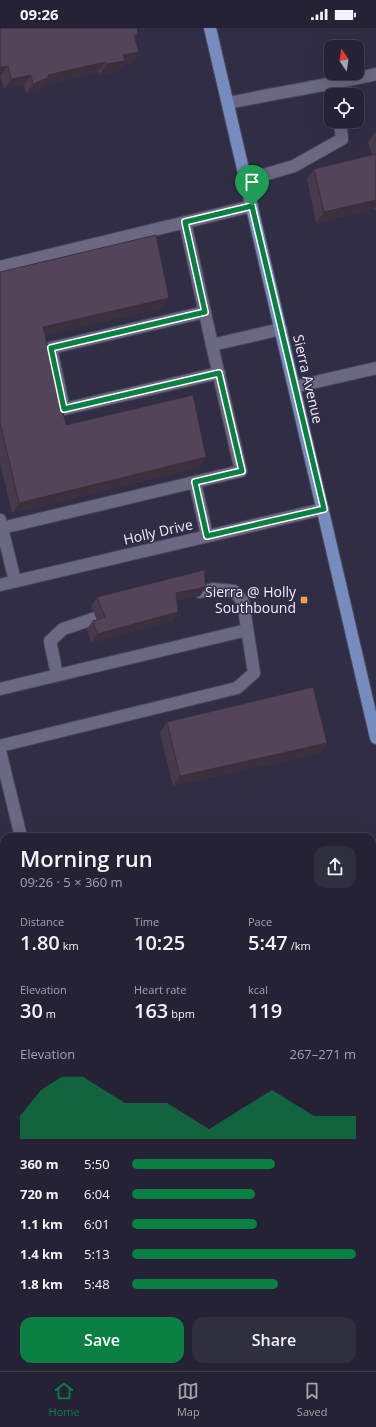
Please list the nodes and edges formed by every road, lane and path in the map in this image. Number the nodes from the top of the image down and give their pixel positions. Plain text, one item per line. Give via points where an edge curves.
1 (210, 28) edge
2 (376, 74) edge
3 (339, 88) edge
4 (324, 90) edge
5 (228, 103) junction
6 (341, 128) edge
7 (246, 180) junction
8 (252, 206) junction
9 (185, 222) junction
10 (0, 266) edge
11 (205, 312) junction
12 (281, 329) junction
13 (212, 345) junction
14 (376, 368) edge
15 (219, 373) junction
16 (294, 387) junction
17 (195, 482) junction
18 (324, 509) junction
19 (1, 524) edge
20 (207, 536) junction
21 (15, 581) junction
22 (0, 584) edge
23 (200, 592) edge
24 (96, 618) edge
25 (247, 630) junction
26 (57, 675) junction
27 (0, 689) edge
28 (376, 738) edge
29 (0, 746) edge
30 (0, 751) edge
31 (20, 833) edge

1 - 5 main road, Sierra Avenue
2 - 3 street
4 - 5 street via 277,93
5 - 7 main road, Sierra Avenue
6 - 7 street via 342,139 294,166
7 - 8 main road, Sierra Avenue
8 - 9 street
8 - 12 main road, Sierra Avenue
9 - 10 street
9 - 11 street
11 - 13 street
11 - 15 street via 51,348 64,409
12 - 13 street
12 - 16 main road, Sierra Avenue
13 - 15 street
14 - 16 street
15 - 17 street via 242,471
16 - 18 main road, Sierra Avenue
17 - 19 street
17 - 20 street
18 - 20 street, Holly Drive
18 - 28 main road, Sierra Avenue
19 - 21 street
20 - 21 street, Holly Drive
21 - 22 street, Holly Drive
23 - 25 street via 213,589 234,591 243,602
24 - 26 street via 63,629 50,641
25 - 26 street
25 - 29 street via 254,673 237,688
26 - 27 street
30 - 31 street

